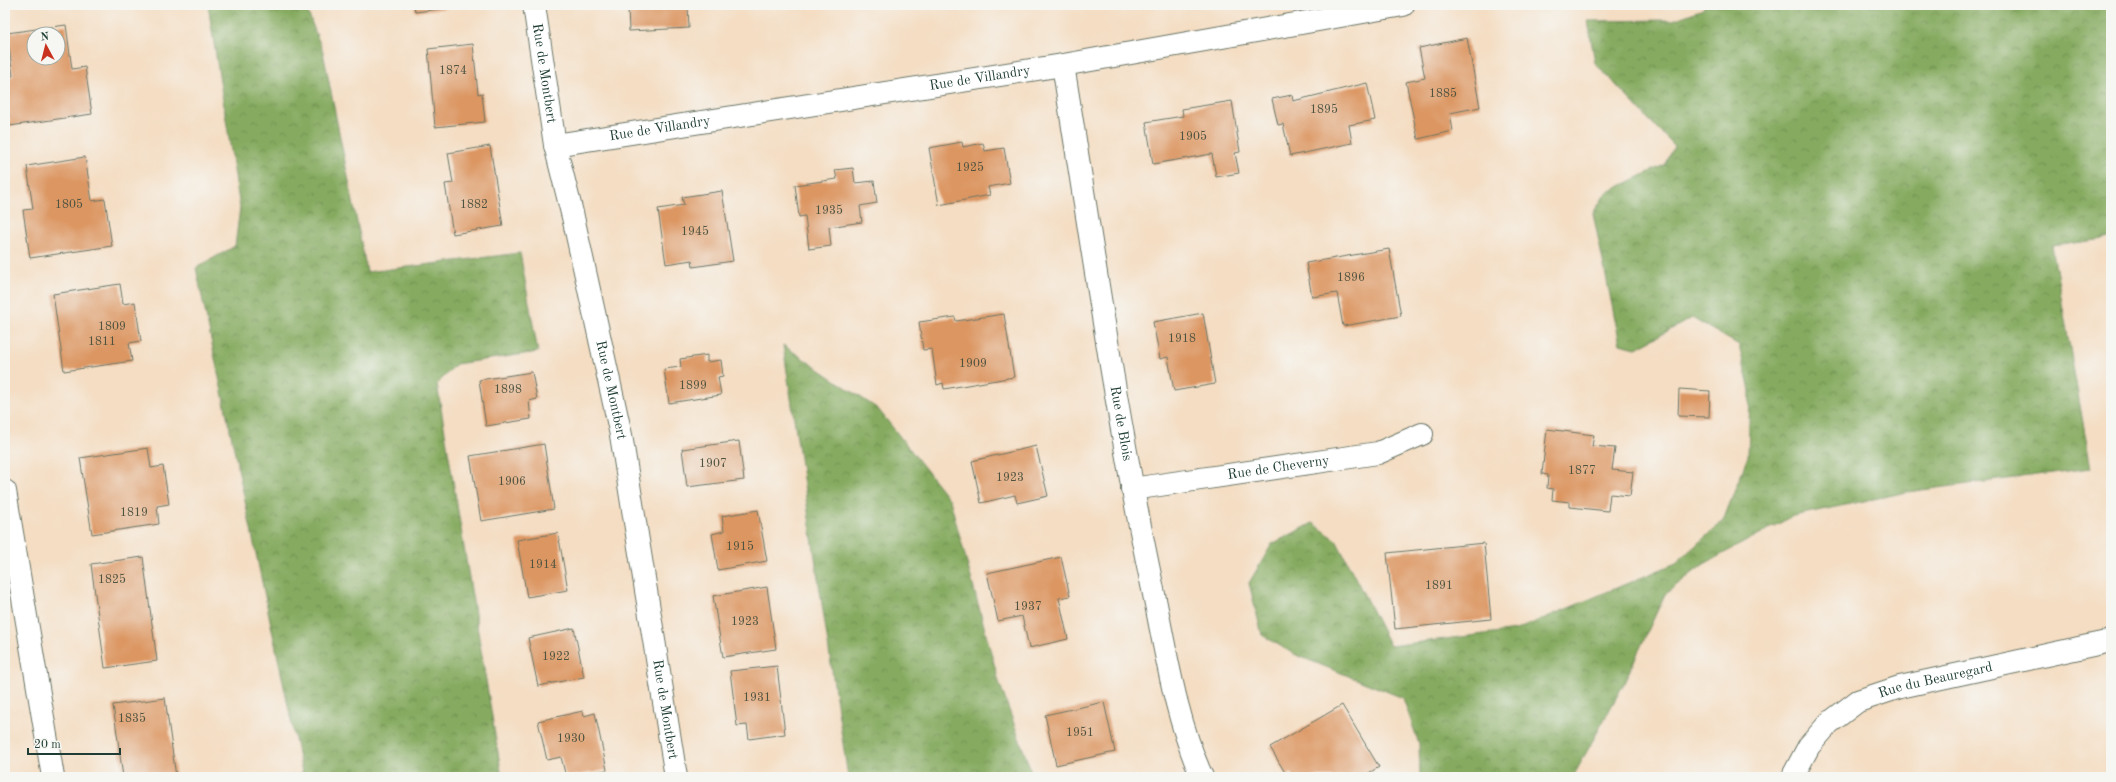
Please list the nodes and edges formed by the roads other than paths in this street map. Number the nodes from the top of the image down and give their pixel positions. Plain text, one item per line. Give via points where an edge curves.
1 (534, 5) edge
2 (1403, 5) edge
3 (1063, 65) junction
4 (556, 146) junction
5 (1422, 434) dead end
6 (1132, 489) junction
7 (5, 491) edge
8 (2111, 641) edge
9 (1794, 774) dead end
10 (53, 777) edge
11 (676, 777) edge
12 (1202, 777) edge

1 - 4 street, Rue de Montbert
2 - 3 street, Rue de Villandry
3 - 4 street, Rue de Villandry
3 - 6 street, Rue de Blois
4 - 11 street, Rue de Montbert via 621,435
5 - 6 street, Rue de Cheverny via 1378,453
6 - 12 street, Rue de Blois via 1181,719
7 - 10 street
8 - 9 street, Rue du Beauregard via 1900,687 1858,701 1829,723 1809,746

